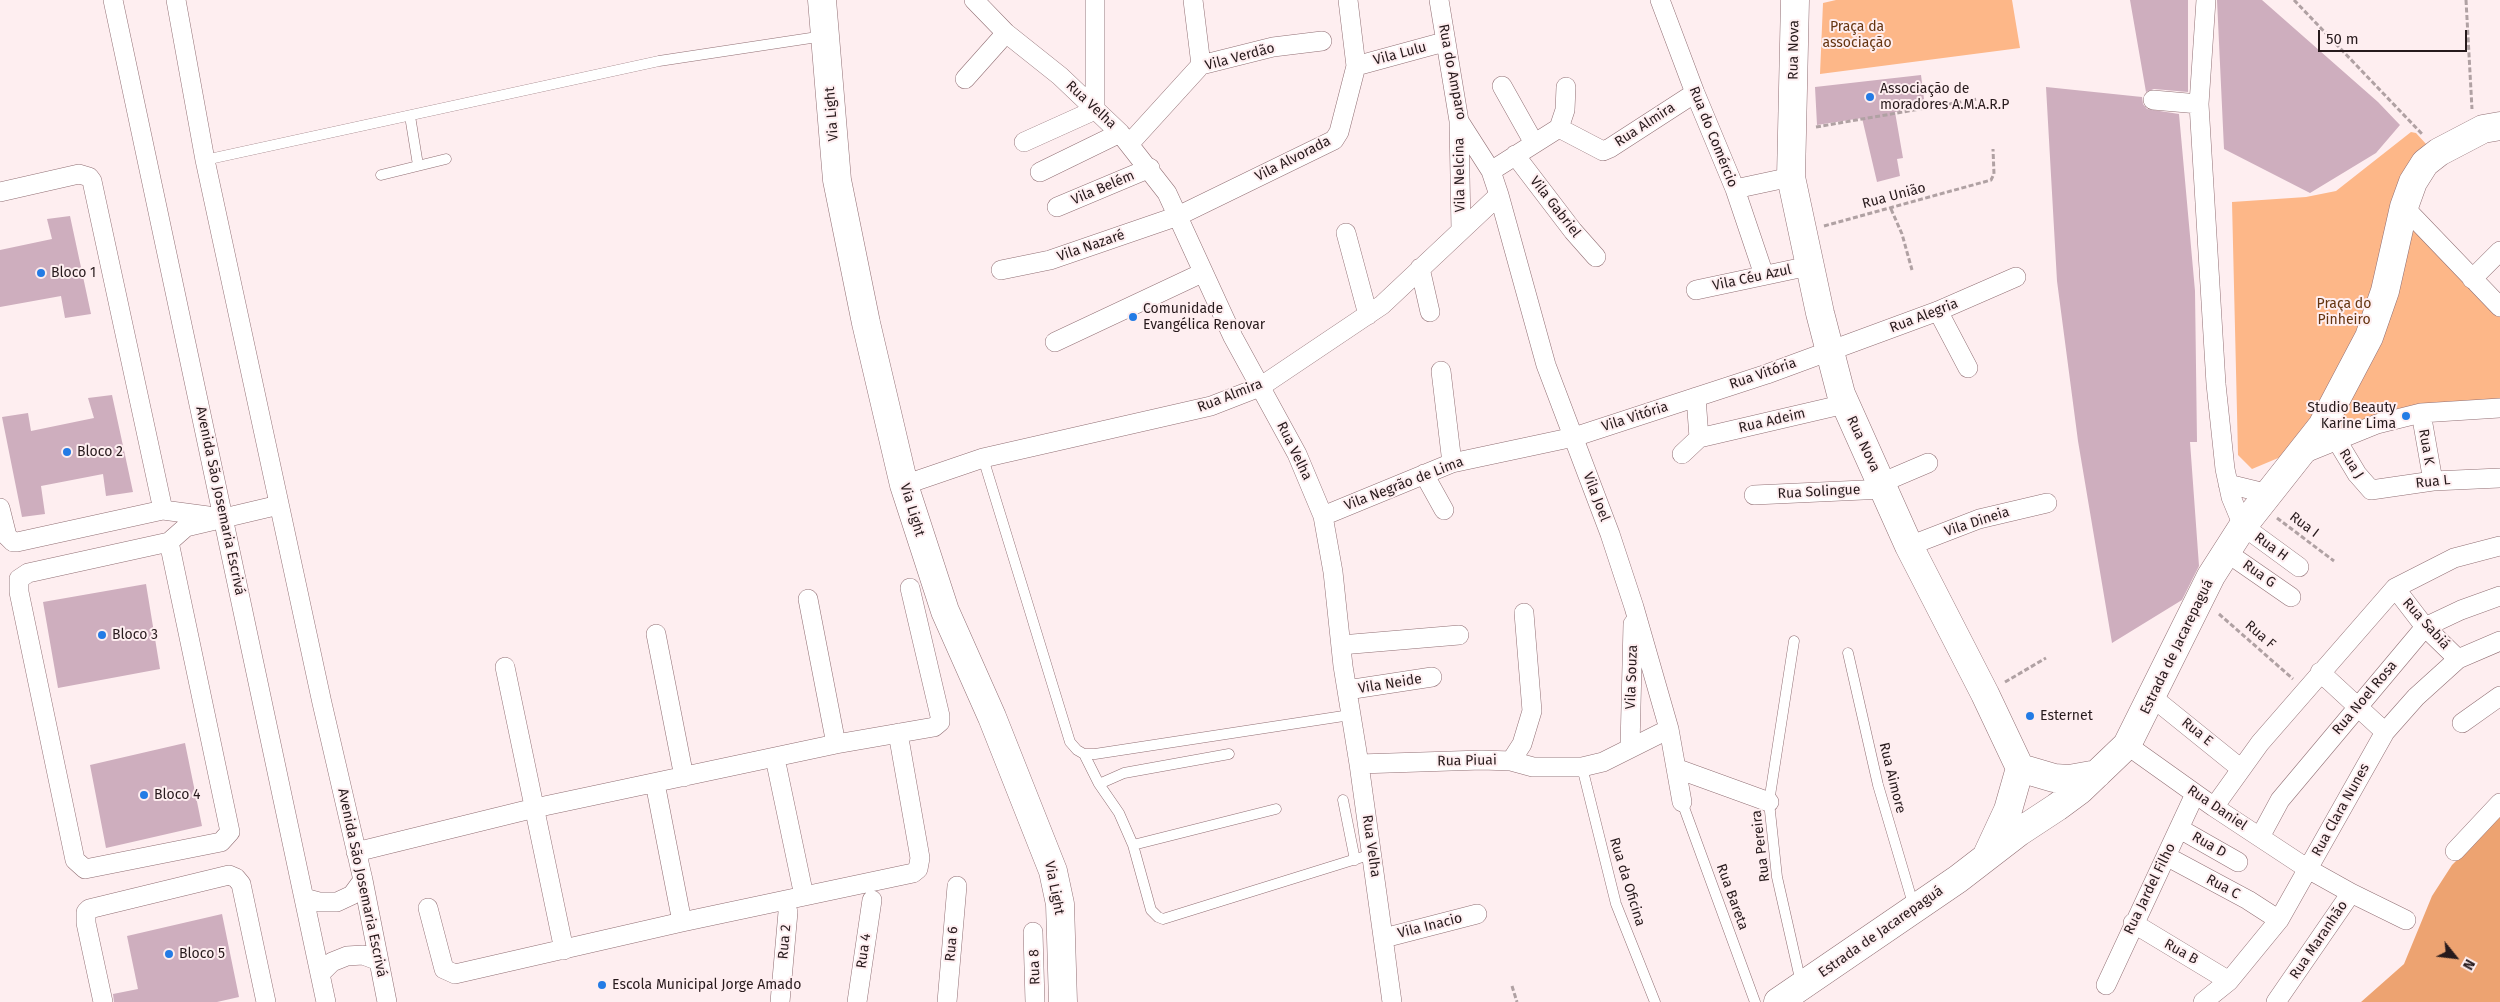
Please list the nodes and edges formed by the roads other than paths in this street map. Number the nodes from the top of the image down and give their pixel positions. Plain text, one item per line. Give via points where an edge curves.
1 (113, 0) edge
2 (176, 0) edge
3 (822, 0) edge
4 (974, 0) edge
5 (1095, 0) edge
6 (1193, 0) edge
7 (1348, 0) edge
8 (1439, 0) edge
9 (1660, 0) edge
10 (1795, 0) edge
11 (2206, 0) edge
12 (1006, 33) junction
13 (826, 35) junction
14 (1322, 40) dead end
15 (1444, 42) junction
16 (1201, 65) junction
17 (1356, 66) junction
18 (965, 79) dead end
19 (1502, 86) dead end
20 (1566, 87) dead end
21 (1695, 93) junction
22 (2153, 100) dead end
23 (2199, 104) junction
24 (1095, 110) junction
25 (410, 116) junction
26 (1459, 121) junction
27 (1559, 128) junction
28 (2489, 133) edge
29 (1125, 138) junction
30 (1024, 142) dead end
31 (1534, 143) junction
32 (1515, 155) junction
33 (446, 159) dead end
34 (205, 160) junction
35 (418, 165) junction
36 (1150, 168) junction
37 (1491, 171) junction
38 (1040, 172) dead end
39 (380, 175) dead end
40 (1791, 178) junction
41 (1735, 189) junction
42 (0, 192) edge
43 (1499, 195) junction
44 (1058, 207) dead end
45 (2404, 207) junction
46 (1178, 216) junction
47 (1461, 230) junction
48 (1346, 233) dead end
49 (2500, 251) edge
50 (1596, 257) dead end
51 (1810, 266) junction
52 (1420, 268) junction
53 (1001, 270) dead end
54 (1202, 273) junction
55 (1764, 275) junction
56 (2016, 276) dead end
57 (2472, 279) junction
58 (1696, 290) dead end
59 (2500, 307) edge
60 (1938, 311) junction
61 (1430, 312) dead end
62 (1368, 316) junction
63 (1055, 342) dead end
64 (1830, 350) junction
65 (1968, 368) dead end
66 (1441, 371) dead end
67 (1260, 386) junction
68 (1696, 397) junction
69 (1845, 404) junction
70 (2500, 408) edge
71 (2421, 413) junction
72 (1574, 437) junction
73 (1699, 438) junction
74 (2336, 439) junction
75 (1682, 454) dead end
76 (2302, 454) junction
77 (984, 458) junction
78 (1452, 463) junction
79 (1928, 463) dead end
80 (1424, 474) junction
81 (2500, 478) edge
82 (2433, 481) junction
83 (2228, 484) junction
84 (904, 485) junction
85 (1883, 486) junction
86 (2367, 488) joint
87 (1754, 495) dead end
88 (2265, 500) junction
89 (2047, 503) dead end
90 (279, 504) junction
91 (0, 508) edge
92 (163, 510) junction
93 (1444, 510) dead end
94 (1323, 516) junction
95 (224, 517) junction
96 (2244, 526) junction
97 (169, 542) junction
98 (1909, 546) junction
99 (2500, 546) edge
100 (2226, 552) junction
101 (2298, 567) dead end
102 (910, 588) dead end
103 (2395, 588) junction
104 (2500, 596) edge
105 (2291, 597) dead end
106 (808, 599) dead end
107 (1634, 607) junction
108 (1524, 613) dead end
109 (2425, 626) junction
110 (656, 634) dead end
111 (1459, 635) dead end
112 (1794, 641) dead end
113 (2500, 641) edge
114 (1341, 645) junction
115 (1848, 653) dead end
116 (2458, 658) junction
117 (505, 667) dead end
118 (2320, 672) junction
119 (1432, 677) dead end
120 (1347, 690) junction
121 (2500, 696) edge
122 (2152, 697) junction
123 (2358, 707) junction
124 (1350, 715) junction
125 (2462, 724) dead end
126 (1669, 729) junction
127 (2385, 732) junction
128 (898, 733) junction
129 (836, 744) junction
130 (2127, 745) junction
131 (1630, 748) junction
132 (1084, 754) junction
133 (1229, 754) dead end
134 (775, 758) junction
135 (1511, 761) junction
136 (1359, 764) junction
137 (1582, 767) junction
138 (2020, 768) junction
139 (2240, 768) junction
140 (1678, 769) junction
141 (2097, 774) junction
142 (684, 777) junction
143 (655, 783) junction
144 (1099, 784) junction
145 (2194, 794) junction
146 (1343, 800) dead end
147 (1682, 802) joint
148 (1769, 802) junction
149 (2500, 803) edge
150 (2214, 807) junction
151 (535, 808) junction
152 (1276, 809) dead end
153 (2180, 829) junction
154 (2260, 837) junction
155 (1134, 845) junction
156 (2456, 851) dead end
157 (356, 852) junction
158 (1986, 856) junction
159 (2166, 856) junction
160 (1364, 857) junction
161 (2238, 862) dead end
162 (2308, 869) junction
163 (363, 880) junction
164 (957, 886) dead end
165 (2351, 893) junction
166 (804, 896) junction
167 (304, 898) junction
168 (872, 900) dead end
169 (428, 908) dead end
170 (1914, 908) junction
171 (788, 912) dead end
172 (1477, 914) dead end
173 (2279, 920) junction
174 (2406, 920) dead end
175 (682, 922) junction
176 (2133, 923) junction
177 (1033, 932) dead end
178 (1384, 938) junction
179 (564, 950) junction
180 (379, 961) junction
181 (320, 974) junction
182 (2229, 981) junction
183 (2106, 985) dead end
184 (1802, 986) junction
185 (103, 1002) edge
186 (266, 1002) edge
187 (326, 1002) edge
188 (387, 1002) edge
189 (780, 1002) edge
190 (857, 1002) edge
191 (947, 1002) edge
192 (1035, 1002) edge
193 (1063, 1002) edge
194 (1392, 1002) edge
195 (1655, 1002) edge
196 (1756, 1002) edge
197 (1778, 1002) edge
198 (2203, 1002) edge
199 (2276, 1002) edge

1 - 95 street, Avenida São Josemaria Escrivá
2 - 34 street, Avenida São Josemaria Escrivá
3 - 13 street, Via Light
4 - 12 street, Rua Velha
5 - 24 street
6 - 16 street
7 - 17 street, Vila Alvorada
8 - 15 street, Rua do Amparo
9 - 21 street, Rua do Comércio
10 - 40 street, Rua Nova
11 - 23 street
12 - 18 street
12 - 24 street, Rua Velha via 1060,76
13 - 25 lane via 660,62
13 - 84 street, Via Light via 837,180
14 - 16 street, Vila Verdão via 1273,47
15 - 17 street, Vila Lulu
15 - 26 street, Rua do Amparo
16 - 29 street, Vila Verdão
17 - 46 street, Vila Alvorada via 1339,132 1334,140
19 - 31 street
20 - 27 street via 1565,110
21 - 27 street, Rua Almira via 1606,150 1602,151
21 - 41 street, Rua do Comércio
22 - 23 street
23 - 83 street via 2216,384
24 - 29 street, Rua Velha
24 - 30 street
25 - 34 lane
25 - 35 lane
26 - 37 street, Rua do Amparo
26 - 47 street, Vila Nelcina
27 - 31 street
28 - 45 street, Estrada de Jacarepaguá via 2439,152 2425,163 2413,182
29 - 36 street, Rua Velha
29 - 38 street
31 - 32 street
32 - 37 street
32 - 50 street, Vila Gabriel
33 - 35 lane
34 - 90 street, Avenida São Josemaria Escrivá
35 - 39 lane
36 - 44 street, Vila Belém
36 - 46 street, Rua Velha
37 - 43 street, Rua do Amparo
40 - 41 street
40 - 51 street, Rua Nova
41 - 55 street, Rua do Comércio
42 - 92 street via 79,174 92,181
43 - 47 street, Rua Almira
43 - 72 street, Vila Joel via 1546,365
45 - 57 street
45 - 76 street, Estrada de Jacarepaguá via 2385,291 2369,337 2322,426
46 - 53 street, Vila Nazaré via 1050,260
46 - 54 street, Rua Velha
47 - 52 street, Rua Almira
48 - 62 street
49 - 57 street
51 - 55 street, Vila Céu Azul
51 - 64 street, Rua Nova
52 - 61 street
52 - 62 street, Rua Almira
54 - 63 street
54 - 67 street, Rua Velha
55 - 58 street, Vila Céu Azul
56 - 60 street, Rua Alegria
57 - 59 street
60 - 64 street, Rua Alegria
60 - 65 street
62 - 67 street, Rua Almira
64 - 68 street, Rua Vitória
64 - 69 street, Rua Nova
66 - 78 street
67 - 77 street, Rua Almira via 1211,406
67 - 94 street, Rua Velha via 1297,454
68 - 72 street, Vila Vitória
68 - 73 street
69 - 73 street, Rua Adeim
69 - 85 street, Rua Nova
70 - 71 street
71 - 74 street via 2376,424
71 - 82 street, Rua K
72 - 78 street, Vila Negrão de Lima
72 - 107 street, Vila Joel
73 - 75 street
74 - 76 street
74 - 86 street, Rua J
76 - 88 street, Estrada de Jacarepaguá
77 - 84 street, Rua Almira
77 - 132 lane via 1070,742
78 - 80 street, Vila Negrão de Lima
79 - 85 street
80 - 93 street
80 - 94 street, Vila Negrão de Lima
81 - 82 street, Rua L
82 - 86 street, Rua L via 2375,490
83 - 88 street
83 - 96 street
84 - 193 street, Via Light via 945,611 992,717 1053,871 1060,904
85 - 87 street, Rua Solingue
85 - 98 street, Rua Nova
88 - 96 street, Estrada de Jacarepaguá
89 - 98 street, Vila Dineia via 1979,519
90 - 95 street
90 - 157 street, Avenida São Josemaria Escrivá
91 - 92 street via 7,536 13,542
92 - 95 street
94 - 114 street, Rua Velha
95 - 97 street via 186,527
95 - 167 street, Avenida São Josemaria Escrivá
96 - 100 street, Estrada de Jacarepaguá
96 - 101 street, Rua H
97 - 97 street via 28,573 19,579 75,860 85,869 221,842 230,832
98 - 138 street, Rua Nova
99 - 103 street via 2454,558
100 - 105 street, Rua G
100 - 122 street, Estrada de Jacarepaguá via 2199,598
102 - 128 street via 941,719 934,727
103 - 109 street, Rua Sabiá
103 - 118 street
104 - 109 street, Rua Noel Rosa
106 - 129 street
107 - 126 street, Vila Joel
107 - 131 street, Vila Souza
108 - 135 street, Rua Piuai via 1532,711 1522,744
109 - 116 street, Rua Sabiá
109 - 123 street, Rua Noel Rosa
110 - 142 street
111 - 114 street
112 - 148 lane, Rua Pereira
113 - 116 street, Rua Clara Nunes
114 - 120 street, Rua Velha
115 - 170 lane, Rua Aimore via 1878,785
116 - 127 street, Rua Clara Nunes via 2416,697
117 - 151 street
118 - 123 street
118 - 139 street
119 - 120 street, Vila Neide
120 - 124 street, Rua Velha
121 - 125 street
122 - 130 street, Estrada de Jacarepaguá
122 - 139 street, Rua E
123 - 127 street
123 - 154 street, Rua Noel Rosa via 2280,800
124 - 132 lane
124 - 136 street, Rua Velha
126 - 131 street
126 - 140 street, Vila Joel
127 - 162 street, Rua Clara Nunes
128 - 129 street
128 - 166 street via 920,858 918,869 906,876
129 - 134 street
130 - 141 street, Estrada de Jacarepaguá
130 - 145 street, Rua Daniel
131 - 137 street via 1604,762
132 - 144 lane
133 - 144 lane via 1124,773
134 - 142 street
134 - 166 street
135 - 136 street, Rua Piuai
135 - 137 street via 1533,767
136 - 160 street, Rua Velha
137 - 195 lane, Rua da Oficina via 1616,904
138 - 141 street via 2054,778
138 - 158 street via 2008,810
139 - 150 street
140 - 147 street, Vila Joel
140 - 148 street
141 - 158 street, Estrada de Jacarepaguá via 2057,807
142 - 143 street
143 - 151 street
143 - 175 street
144 - 155 lane via 1120,813
145 - 150 street, Rua Daniel
145 - 153 street, Rua Jardel Filho
146 - 160 lane
147 - 196 lane, Rua Bareta
148 - 184 lane, Rua Pereira via 1777,877
149 - 156 street
150 - 154 street, Rua Daniel
151 - 157 street
151 - 179 street
152 - 155 lane
153 - 159 street, Rua Jardel Filho
153 - 161 street, Rua D
154 - 162 street, Rua Daniel
155 - 160 lane via 1152,910 1162,919
157 - 163 street, Avenida São Josemaria Escrivá
158 - 170 street, Estrada de Jacarepaguá
159 - 173 street, Rua C
159 - 176 street, Rua Jardel Filho
160 - 178 street, Rua Velha
162 - 165 street, Rua Maranhão
162 - 173 street, Rua Clara Nunes
163 - 167 street via 352,895 337,902
163 - 180 street, Avenida São Josemaria Escrivá
164 - 191 street, Rua 6
165 - 174 street
165 - 199 street, Rua Maranhão
166 - 175 street
167 - 181 street, Avenida São Josemaria Escrivá
168 - 190 street, Rua 4
169 - 179 street via 444,968 451,974
170 - 184 street, Estrada de Jacarepaguá
171 - 189 street, Rua 2
172 - 178 street, Vila Inacio
173 - 182 street, Rua Clara Nunes
175 - 179 street
176 - 182 street, Rua B
176 - 183 street, Rua Jardel Filho
177 - 192 street, Rua 8
178 - 194 street, Rua Velha
180 - 181 street via 363,955 346,956 332,962
180 - 188 street, Avenida São Josemaria Escrivá
181 - 187 street, Avenida São Josemaria Escrivá
182 - 198 street, Rua Clara Nunes
184 - 197 street, Estrada de Jacarepaguá
185 - 186 street via 86,912 229,875 241,884

